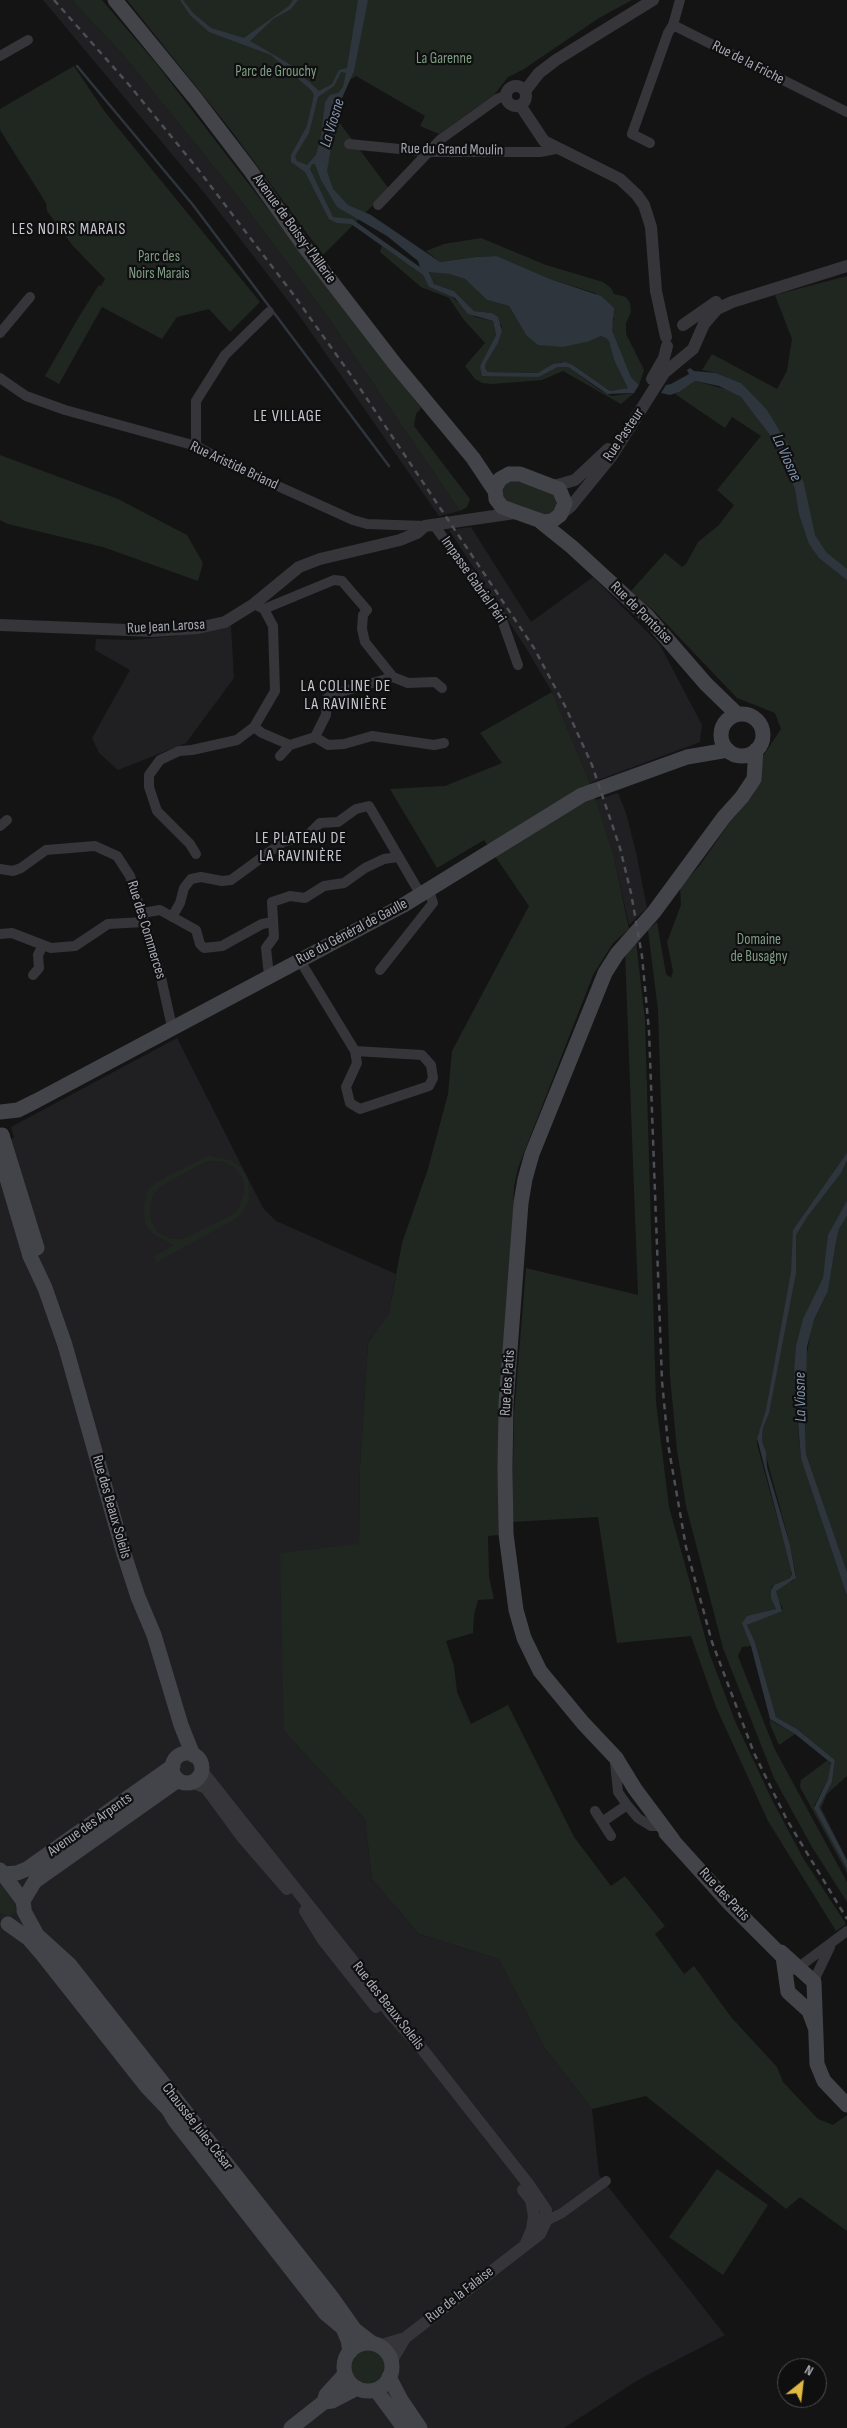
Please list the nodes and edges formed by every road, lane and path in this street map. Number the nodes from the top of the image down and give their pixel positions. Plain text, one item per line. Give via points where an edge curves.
1 (115, 0) edge
2 (653, 0) edge
3 (680, 0) edge
4 (673, 25) junction
5 (28, 40) dead end
6 (0, 56) edge
7 (525, 91) junction
8 (506, 95) junction
9 (520, 105) junction
10 (847, 112) edge
11 (650, 143) dead end
12 (349, 144) dead end
13 (556, 148) junction
14 (430, 152) junction
15 (378, 205) dead end
16 (847, 266) edge
17 (30, 298) dead end
18 (269, 312) dead end
19 (662, 312) junction
20 (681, 325) junction
21 (0, 333) edge
22 (666, 341) junction
23 (696, 341) junction
24 (686, 354) junction
25 (658, 376) junction
26 (0, 378) edge
27 (643, 400) junction
28 (196, 446) junction
29 (473, 458) junction
30 (512, 473) junction
31 (554, 486) junction
32 (495, 494) junction
33 (564, 509) junction
34 (515, 513) junction
35 (473, 519) junction
36 (541, 522) junction
37 (430, 526) junction
38 (572, 547) junction
39 (259, 607) junction
40 (0, 625) edge
41 (518, 665) dead end
42 (393, 677) junction
43 (706, 684) junction
44 (442, 688) dead end
45 (737, 714) junction
46 (254, 726) junction
47 (722, 730) junction
48 (315, 737) junction
49 (444, 743) dead end
50 (290, 745) junction
51 (756, 750) junction
52 (735, 753) junction
53 (280, 756) dead end
54 (687, 757) junction
55 (742, 797) junction
56 (196, 854) dead end
57 (398, 857) junction
58 (0, 869) edge
59 (425, 893) junction
60 (143, 917) junction
61 (172, 917) junction
62 (273, 922) junction
63 (0, 934) edge
64 (43, 945) junction
65 (298, 959) junction
66 (380, 970) dead end
67 (33, 975) dead end
68 (269, 976) junction
69 (172, 1027) junction
70 (355, 1051) junction
71 (2, 1124) edge
72 (0, 1155) edge
73 (44, 1288) junction
74 (605, 1747) junction
75 (615, 1763) junction
76 (186, 1769) junction
77 (627, 1805) junction
78 (595, 1811) dead end
79 (602, 1822) junction
80 (657, 1826) junction
81 (612, 1836) dead end
82 (674, 1840) junction
83 (2, 1872) edge
84 (23, 1906) junction
85 (4, 1923) edge
86 (847, 1931) edge
87 (831, 1944) junction
88 (776, 1949) junction
89 (798, 1967) junction
90 (786, 1985) junction
91 (815, 1989) junction
92 (797, 2000) junction
93 (815, 2027) junction
94 (847, 2105) edge
95 (606, 2181) dead end
96 (534, 2216) junction
97 (546, 2221) junction
98 (526, 2243) junction
99 (405, 2338) junction
100 (375, 2344) junction
101 (350, 2352) junction
102 (390, 2369) junction
103 (345, 2374) junction
104 (357, 2388) junction
105 (376, 2390) junction
106 (324, 2402) junction
107 (291, 2428) edge
108 (404, 2428) edge
109 (420, 2428) edge

1 - 29 main road, Avenue de Boissy-l'Aillerie via 206,112 395,364
2 - 7 street via 539,72
3 - 4 street
4 - 10 street, Rue de la Friche
4 - 11 street via 632,134
5 - 6 street
7 - 8 street via 513,86
7 - 9 street via 526,98
8 - 9 street via 510,104
8 - 14 street via 497,98 441,139
9 - 13 street via 544,141
12 - 14 street, Rue du Grand Moulin
13 - 14 street, Rue du Grand Moulin via 540,152
13 - 19 street via 608,172 628,185 644,205 651,227 656,291
14 - 15 street
16 - 20 street via 810,273 725,299
16 - 23 street via 724,305 708,319
17 - 21 street
18 - 28 street via 225,355 196,401
19 - 20 street
19 - 22 street
20 - 22 street via 670,330
20 - 23 street via 693,330
22 - 24 street via 675,354
22 - 25 street, Rue Pasteur
23 - 24 street
24 - 25 street, Rue Pasteur
25 - 27 street, Rue Pasteur
26 - 28 street, Rue Aristide Briand via 26,396 65,410
27 - 31 street, Rue Pasteur via 606,451 575,480
27 - 33 street, Rue Pasteur via 611,457
28 - 37 street, Rue Aristide Briand via 353,520 367,524
29 - 30 main road, Avenue de Boissy-l'Aillerie via 491,470
29 - 32 main road, Avenue de Boissy-l'Aillerie
30 - 31 main road, Avenue de Boissy-l'Aillerie
30 - 32 main road via 500,479
31 - 33 main road via 562,493
32 - 34 main road, Avenue de Boissy-l'Aillerie via 502,507
32 - 35 street via 485,511
33 - 36 main road via 552,521
33 - 38 main road
34 - 35 street, Rue Aristide Briand
34 - 36 main road, Rue de Pontoise
35 - 37 street, Rue Aristide Briand
36 - 38 main road, Rue de Pontoise
37 - 39 street, Rue Jean Larosa via 400,540 299,567
37 - 41 street, Impasse Gabriel Péri via 502,617
38 - 43 main road, Rue de Pontoise via 647,616
39 - 40 street, Rue Jean Larosa via 225,622 198,628 153,631
39 - 42 street via 334,580 342,581 367,610 363,615 364,642
39 - 46 street via 274,626 275,691
42 - 44 street via 408,683 435,682
42 - 48 street via 327,698 326,715
43 - 45 main road, Rue de Pontoise
43 - 47 main road, Rue de Pontoise
45 - 47 main road via 729,718
45 - 51 main road via 747,714 762,727 763,735
46 - 50 street
46 - 56 street via 237,740 179,751 160,760 149,775 148,786 157,811
47 - 52 main road via 723,744
47 - 54 main road, Rue du Général de Gaulle
48 - 49 street via 328,745 372,736 434,745
48 - 50 street
50 - 53 street
51 - 52 main road
51 - 55 main road, Rue des Patis via 754,779
52 - 54 main road, Rue du Général de Gaulle
52 - 55 main road via 747,772
54 - 59 main road, Rue du Général de Gaulle via 582,795
55 - 74 main road, Rue des Patis via 605,973 527,1168 522,1194 506,1404 506,1534 516,1610 524,1638 540,1671
57 - 59 street
57 - 61 street via 369,806 356,809 338,822 320,823 308,835 283,842 231,880 192,879 184,888
57 - 62 street via 384,859 344,883 324,886 305,898 290,896 272,902
58 - 60 street, Rue des Commerces via 13,871 21,868 46,850 95,846 117,856 130,876
59 - 65 main road, Rue du Général de Gaulle
59 - 66 street via 433,903
60 - 61 street via 160,910
60 - 64 street via 108,924 75,946 51,948
60 - 69 street, Rue des Commerces
61 - 62 street via 196,930 204,948 222,946 262,924
62 - 68 street via 274,937 266,948
63 - 64 street via 12,933
64 - 67 street via 38,955 38,968
65 - 68 main road, Rue du Général de Gaulle
65 - 70 street
68 - 69 main road, Rue du Général de Gaulle
69 - 71 main road, Rue du Général de Gaulle via 18,1110
70 - 70 street via 422,1056 430,1065 433,1078 428,1086 360,1109 350,1103 346,1087 357,1063
71 - 73 main road, Rue des Beaux Soleils via 31,1225
72 - 73 main road, Rue des Beaux Soleils via 30,1256
73 - 76 main road, Rue des Beaux Soleils via 84,1405 124,1554 160,1653 181,1725
74 - 75 main road, Rue des Patis
74 - 82 main road, Rue des Patis via 620,1763
75 - 77 street via 617,1786
75 - 80 main road, Rue des Patis via 628,1789
76 - 83 main road, Avenue des Arpents via 27,1870
76 - 84 main road, Avenue des Arpents via 35,1881
76 - 96 street, Rue des Beaux Soleils via 206,1788 242,1837 303,1908 385,2020 419,2056 528,2196
76 - 97 street, Rue des Beaux Soleils via 353,1961 396,2020 535,2193 544,2206
77 - 79 street
77 - 80 street via 638,1818
78 - 79 street
79 - 81 street
80 - 82 main road, Rue des Patis
82 - 88 main road, Rue des Patis via 731,1905
83 - 84 main road, Chaussée Jules César
84 - 85 main road, Avenue des Arpents via 17,1921
84 - 100 main road, Chaussée Jules César via 37,1935 69,1964 355,2330
85 - 101 main road, Chaussée Jules César via 29,1939 168,2109 325,2312 343,2328
86 - 87 street
87 - 89 street
87 - 91 street via 816,1976
88 - 89 main road, Rue des Patis
88 - 90 main road, Rue des Patis via 784,1961
89 - 90 street via 789,1974
89 - 91 main road, Rue des Patis via 812,1980
90 - 92 main road
91 - 92 street via 810,2001
91 - 93 main road
92 - 93 main road via 809,2011
93 - 94 main road via 819,2070 824,2081
95 - 97 street
96 - 97 street
96 - 98 street
97 - 98 street via 540,2234
98 - 99 street, Rue de la Falaise
99 - 100 street, Rue de la Falaise
99 - 102 street, Rue de la Falaise
100 - 101 main road via 358,2345
100 - 102 main road via 387,2352
101 - 103 main road via 344,2362
102 - 105 main road via 383,2385
102 - 109 main road via 400,2400
103 - 104 main road
103 - 106 main road via 326,2395
104 - 105 main road
104 - 106 main road via 332,2402
105 - 108 main road
106 - 107 main road

